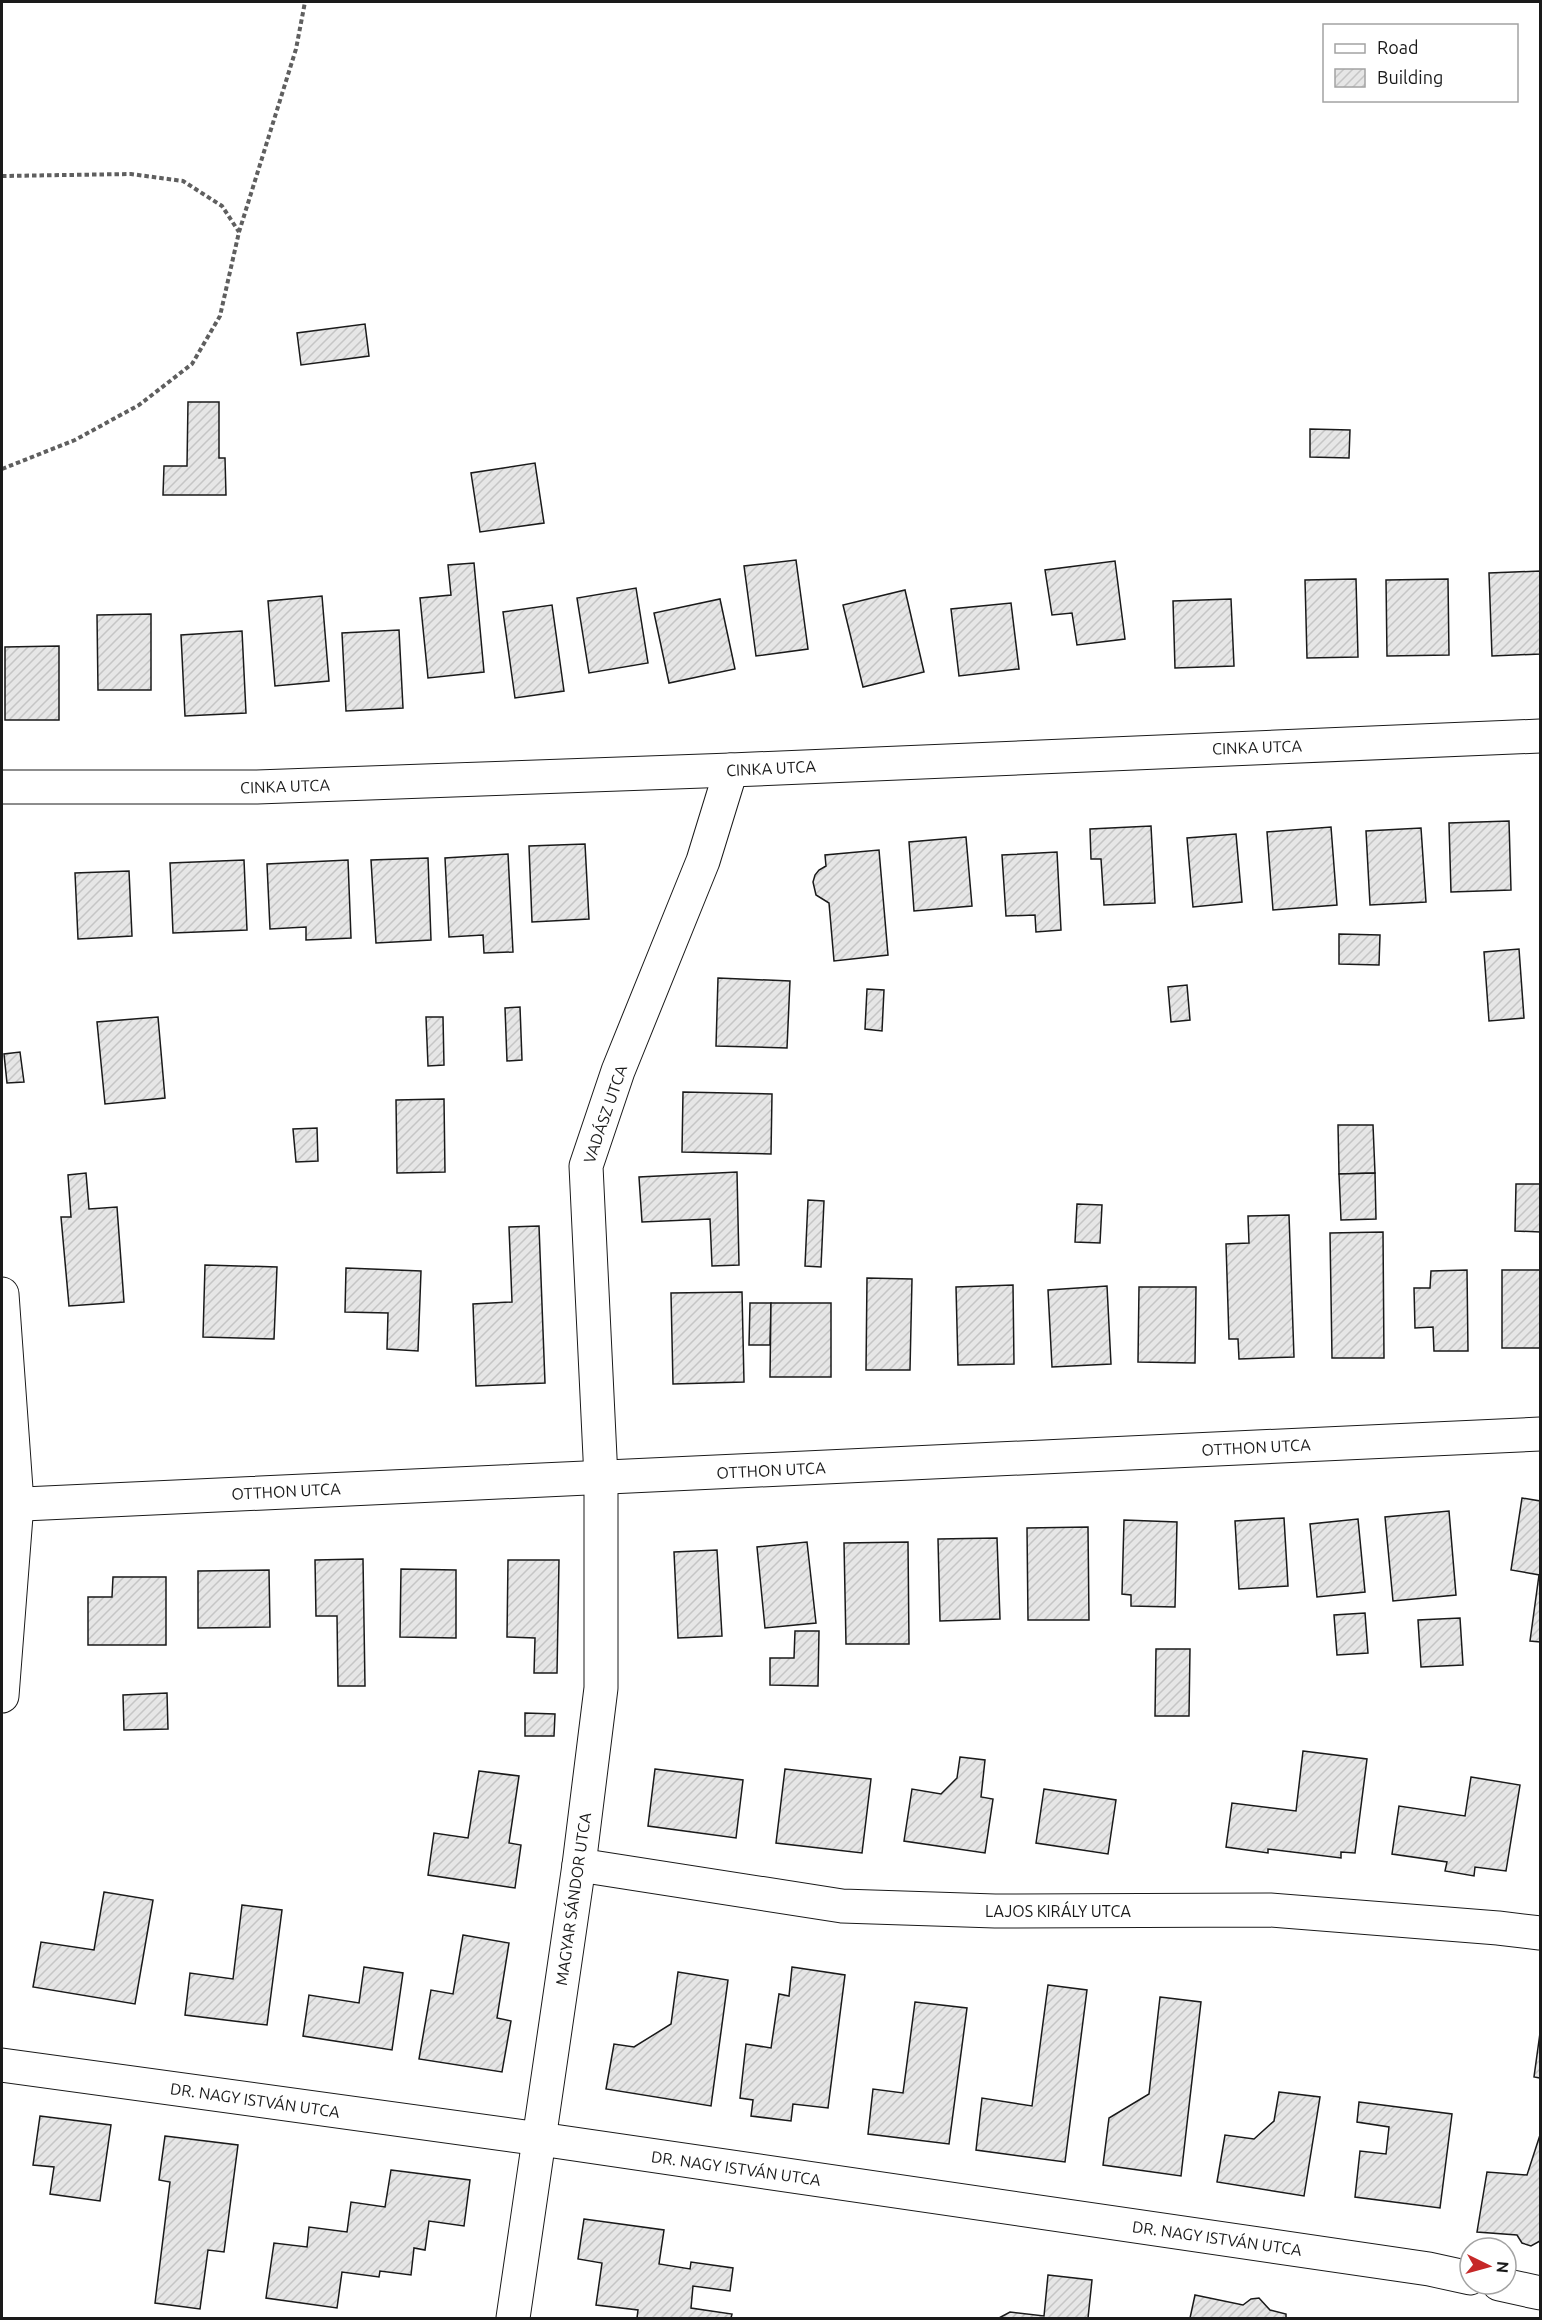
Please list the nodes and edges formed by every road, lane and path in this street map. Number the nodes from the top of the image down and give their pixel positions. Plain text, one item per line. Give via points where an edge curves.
1 (305, 2) edge
2 (2, 176) edge
3 (239, 232) junction
4 (2, 469) edge
5 (1540, 735) edge
6 (731, 770) junction
7 (2, 787) edge
8 (2, 1294) edge
9 (1540, 1434) edge
10 (601, 1478) junction
11 (9, 1504) edge
12 (2, 1696) edge
13 (579, 1865) junction
14 (1540, 1933) edge
15 (2, 2065) edge
16 (540, 2139) junction
17 (1458, 2276) edge
18 (1518, 2288) edge
19 (1540, 2293) edge
20 (513, 2319) edge

1 - 3 path via 296,49
2 - 3 path via 131,174 183,181 222,206
3 - 4 path via 220,316 192,364 139,405 75,440
5 - 6 street, CINKA UTCA
6 - 7 street, CINKA UTCA via 257,787
6 - 10 street, VADÁSZ UTCA via 703,861 618,1071 585,1166
8 - 11 street
9 - 10 street, OTTHON UTCA
10 - 11 street, OTTHON UTCA
10 - 13 street, MAGYAR SÁNDOR UTCA via 601,1688
11 - 12 street
13 - 14 street, LAJOS KIRÁLY UTCA via 843,1906 995,1911 1270,1910
13 - 16 street, MAGYAR SÁNDOR UTCA
15 - 16 street, DR. NAGY ISTVÁN UTCA
16 - 17 street, DR. NAGY ISTVÁN UTCA
16 - 20 street, MAGYAR SÁNDOR UTCA
18 - 19 street

